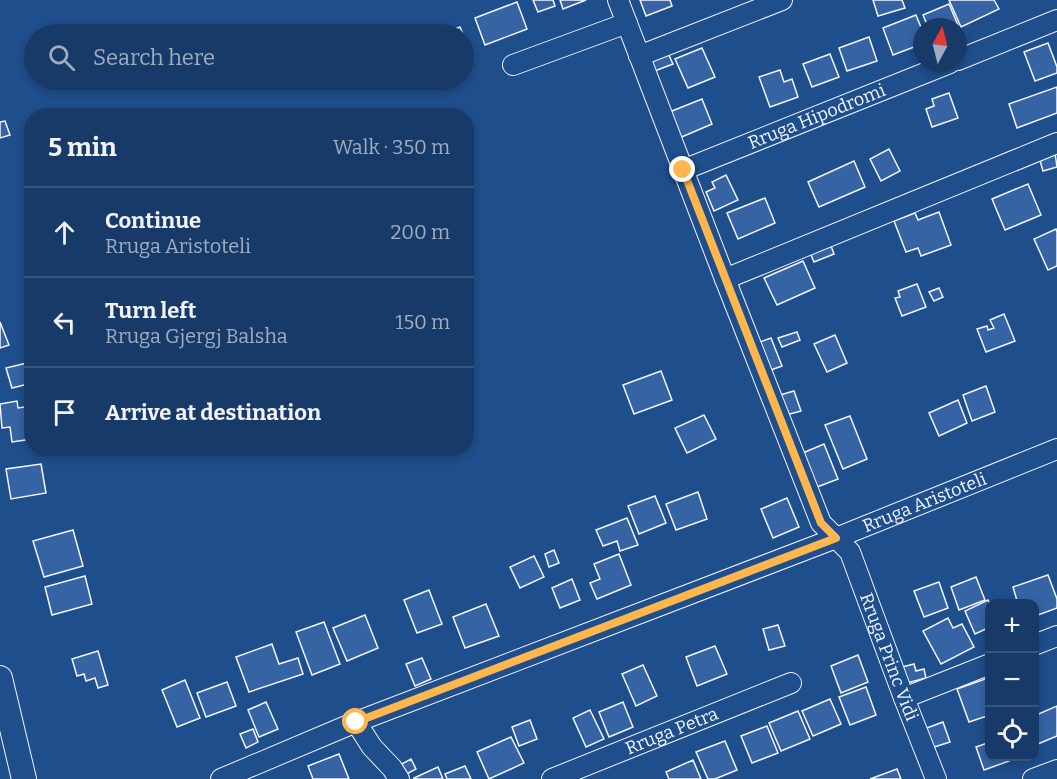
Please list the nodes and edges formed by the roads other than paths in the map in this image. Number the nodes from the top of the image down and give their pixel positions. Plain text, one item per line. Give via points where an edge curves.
1 (618, 0) edge
2 (782, 0) edge
3 (1057, 20) edge
4 (627, 23) junction
5 (639, 56) junction
6 (967, 56) edge
7 (513, 65) dead end
8 (928, 72) edge
9 (1057, 143) edge
10 (683, 170) junction
11 (725, 279) junction
12 (1057, 449) edge
13 (836, 538) junction
14 (1057, 636) edge
15 (1039, 643) edge
16 (985, 666) edge
17 (791, 683) dead end
18 (2, 693) edge
19 (904, 698) junction
20 (356, 722) junction
21 (1057, 770) edge
22 (24, 779) edge
23 (221, 779) edge
24 (399, 779) edge
25 (552, 779) edge
26 (936, 779) edge
27 (1033, 779) edge

1 - 4 street, Rruga Princ Vidi
2 - 5 street
3 - 6 street
4 - 5 street, Rruga Princ Vidi
4 - 7 street
5 - 10 street, Rruga Princ Vidi
8 - 10 street, Rruga Hipodromi
9 - 11 street
10 - 11 street, Rruga Princ Vidi
11 - 13 street, Rruga Princ Vidi via 821,523
12 - 13 street, Rruga Aristoteli
13 - 19 street, Rruga Princ Vidi via 850,552
13 - 20 street, Rruga Aristoteli
14 - 15 street
16 - 19 street
17 - 25 street, Rruga Petra
18 - 22 main road
19 - 26 street, Rruga Princ Vidi
20 - 23 street, Rruga Aristoteli
20 - 24 street
21 - 27 street

